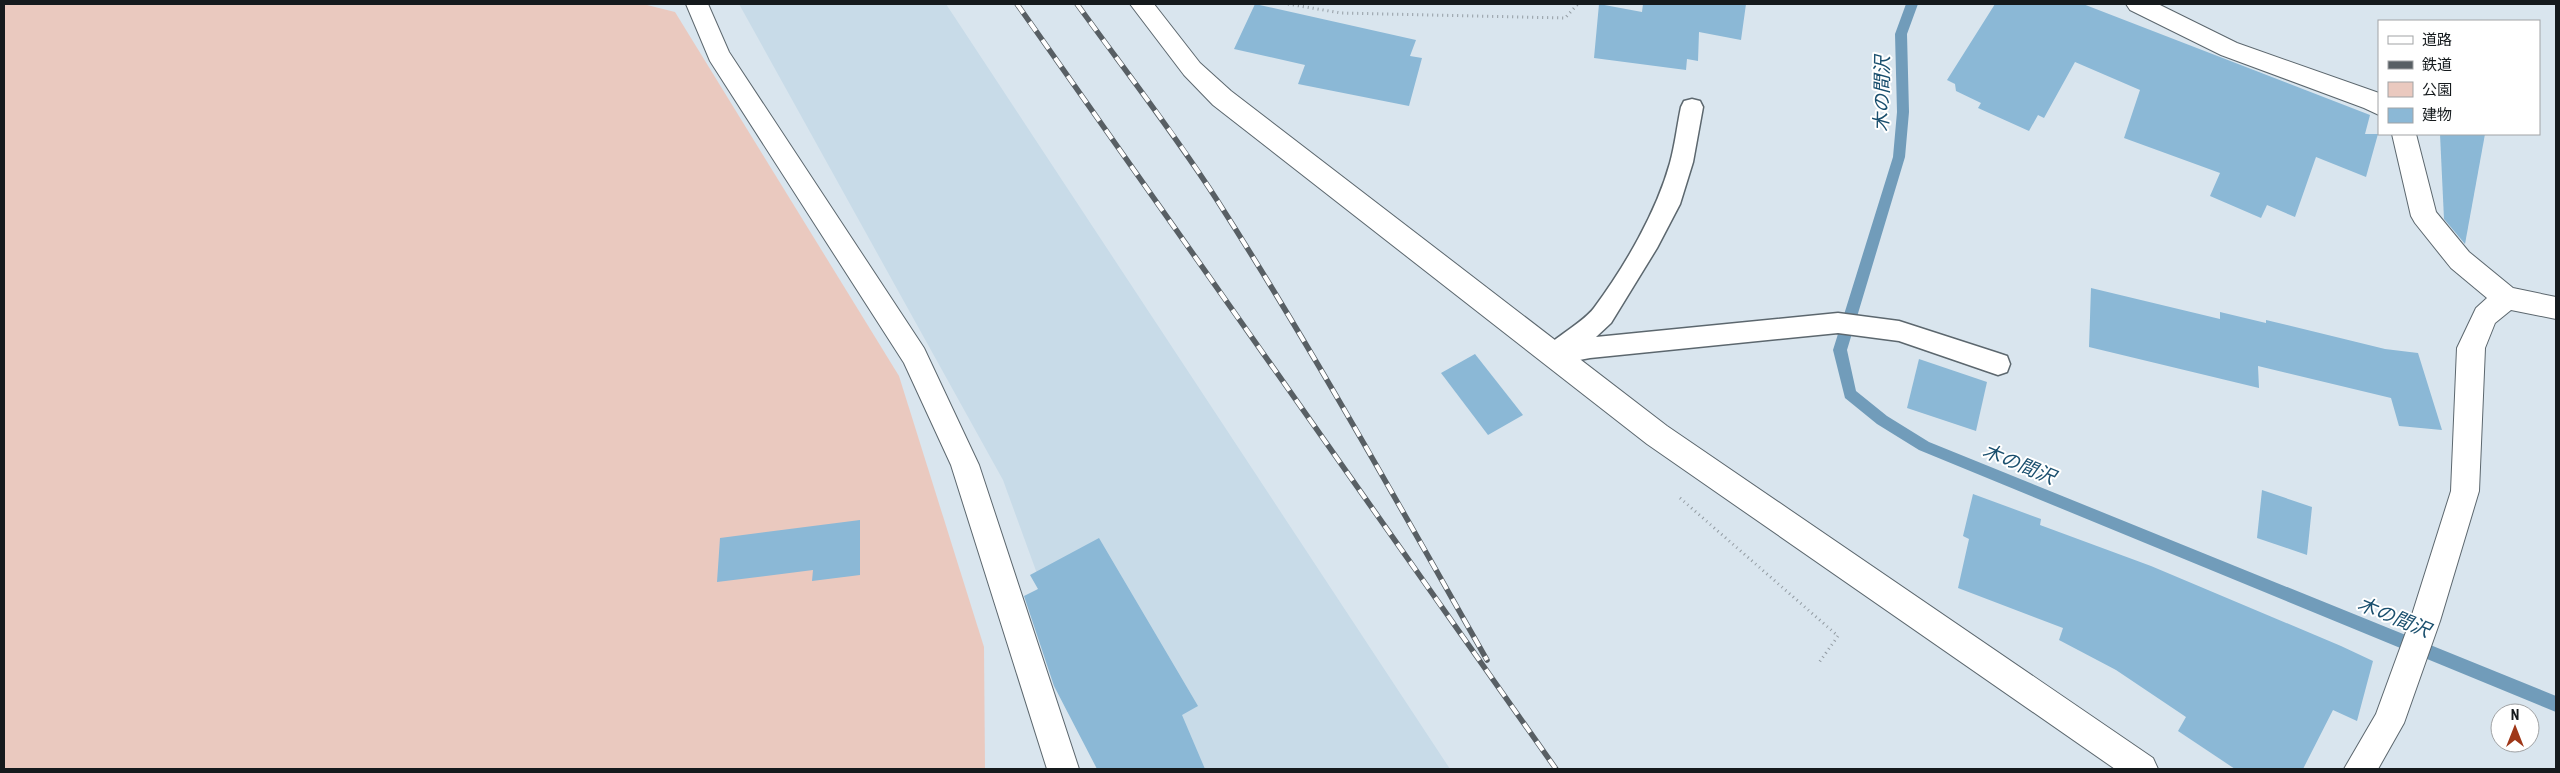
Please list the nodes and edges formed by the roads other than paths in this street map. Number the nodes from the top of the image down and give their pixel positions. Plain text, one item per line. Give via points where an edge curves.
1 (696, 4) edge
2 (1141, 4) edge
3 (2147, 6) edge
4 (2378, 105) edge
5 (1692, 107) dead end
6 (2404, 135) edge
7 (2506, 298) junction
8 (2556, 308) edge
9 (1553, 354) junction
10 (1998, 364) dead end
11 (1063, 769) edge
12 (2142, 769) edge
13 (2360, 769) edge

1 - 11 street via 718,55 914,356 965,466
2 - 9 street via 1192,70 1222,98
3 - 4 street via 2229,48
5 - 9 lane via 1679,170 1668,204 1649,241 1602,316 1579,338
6 - 7 street via 2424,216 2460,260
7 - 8 street
7 - 13 street via 2485,316 2471,348 2465,491 2388,723
9 - 10 lane via 1838,323 1899,331
9 - 12 street via 1657,435

